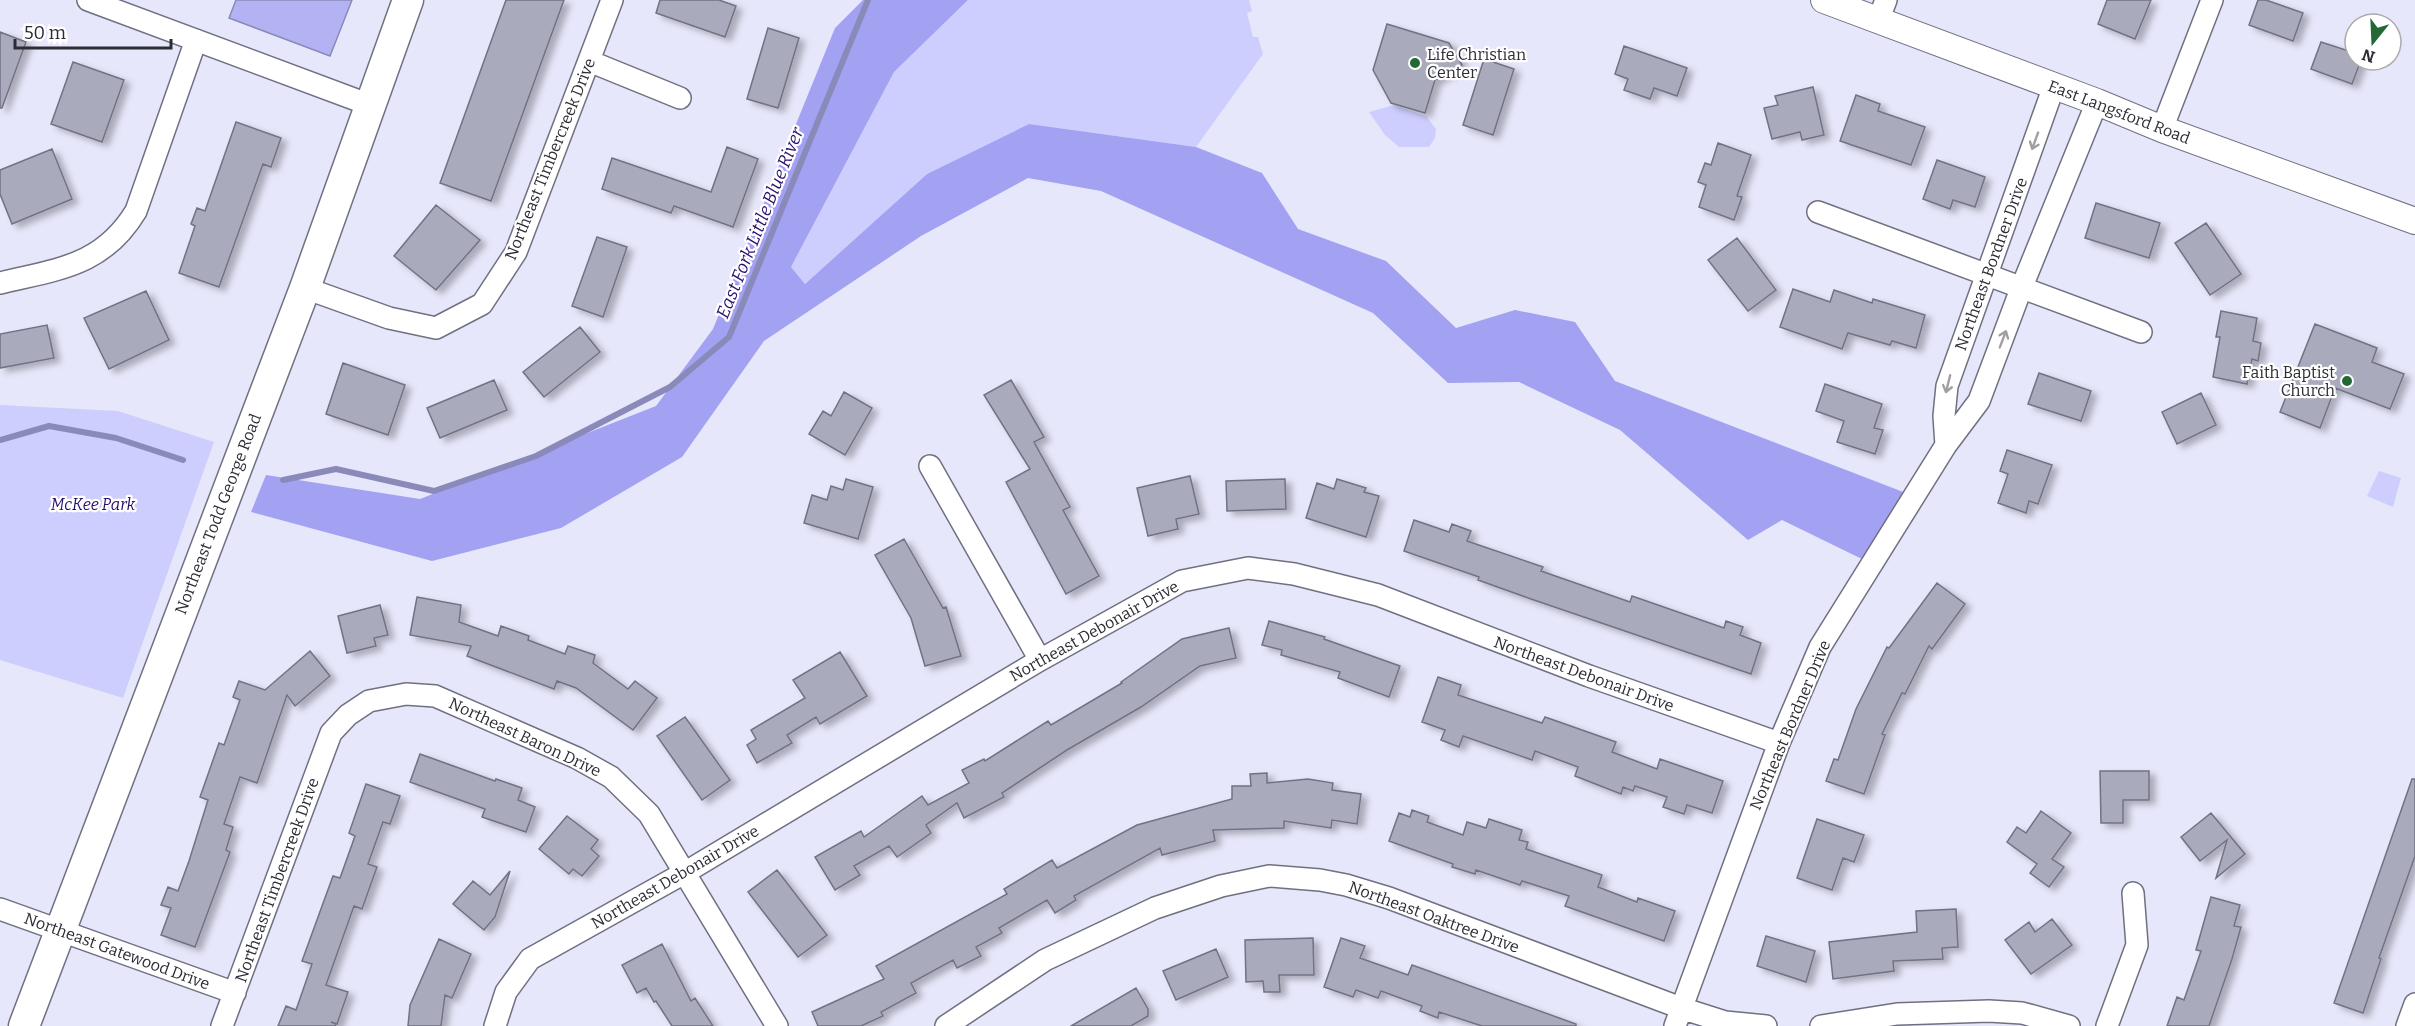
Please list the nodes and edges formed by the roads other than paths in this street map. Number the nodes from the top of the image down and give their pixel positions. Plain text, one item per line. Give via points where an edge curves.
1 (88, 0) edge
2 (408, 0) edge
3 (612, 0) edge
4 (1824, 0) edge
5 (2212, 0) edge
6 (1882, 10) edge
7 (196, 40) junction
8 (589, 61) junction
9 (2054, 86) junction
10 (680, 98) dead end
11 (2097, 102) junction
12 (370, 105) junction
13 (2162, 129) junction
14 (1818, 212) dead end
15 (2415, 221) edge
16 (1987, 276) junction
17 (0, 283) edge
18 (304, 288) junction
19 (2021, 289) junction
20 (2141, 332) dead end
21 (1946, 445) junction
22 (930, 466) dead end
23 (1040, 660) junction
24 (331, 733) joint
25 (1779, 743) junction
26 (686, 872) junction
27 (2133, 893) dead end
28 (0, 909) edge
29 (60, 929) junction
30 (235, 993) junction
31 (2415, 1005) edge
32 (1678, 1017) edge
33 (24, 1026) edge
34 (222, 1026) edge
35 (495, 1026) edge
36 (777, 1026) edge
37 (946, 1026) edge
38 (1766, 1026) edge
39 (1821, 1026) edge
40 (2069, 1026) edge
41 (2107, 1026) edge
42 (2407, 1026) edge

1 - 7 street
2 - 12 main road, Northeast Todd George Road
3 - 8 street, Northeast Timbercreek Drive
4 - 6 street, East Langsford Road
5 - 13 street
6 - 9 street, East Langsford Road
7 - 12 street
7 - 17 street via 136,211 124,230 95,255 67,267
8 - 10 street
8 - 18 street, Northeast Timbercreek Drive via 516,252 482,304 436,328 389,318
9 - 11 street, East Langsford Road
9 -> 16 street, Northeast Bordner Drive
11 - 13 street, East Langsford Road
11 - 19 street, Northeast Bordner Drive
12 - 18 main road, Northeast Todd George Road
13 - 15 street, East Langsford Road
14 - 16 street
16 - 19 street
16 -> 21 street, Northeast Bordner Drive via 1947,386
18 - 29 main road, Northeast Todd George Road
19 - 20 street
21 -> 19 street, Northeast Bordner Drive via 1979,400
21 - 25 street, Northeast Bordner Drive via 1820,647
22 - 23 street
23 - 25 street, Northeast Debonair Drive via 1182,581 1248,568 1294,574 1378,595
23 - 26 street, Northeast Debonair Drive
24 - 26 street, Northeast Baron Drive via 369,701 406,694 435,696 464,707 611,777 649,814
24 - 30 street, Northeast Timbercreek Drive
25 - 32 street, Northeast Bordner Drive
26 - 35 street, Northeast Debonair Drive via 531,959 506,992
26 - 36 street, Northeast Baron Drive
27 - 41 street via 2137,945
28 - 29 street, Northeast Gatewood Drive
29 - 30 street, Northeast Gatewood Drive
29 - 33 main road, Northeast Todd George Road
30 - 34 street, Northeast Timbercreek Drive
31 - 42 street
32 - 37 street, Northeast Oaktree Drive via 1389,898 1320,880 1269,876 1221,886 1145,912 1045,960
32 - 38 street, Northeast Oaktree Drive
39 - 40 street via 1897,1014 1989,1011 2022,1013

